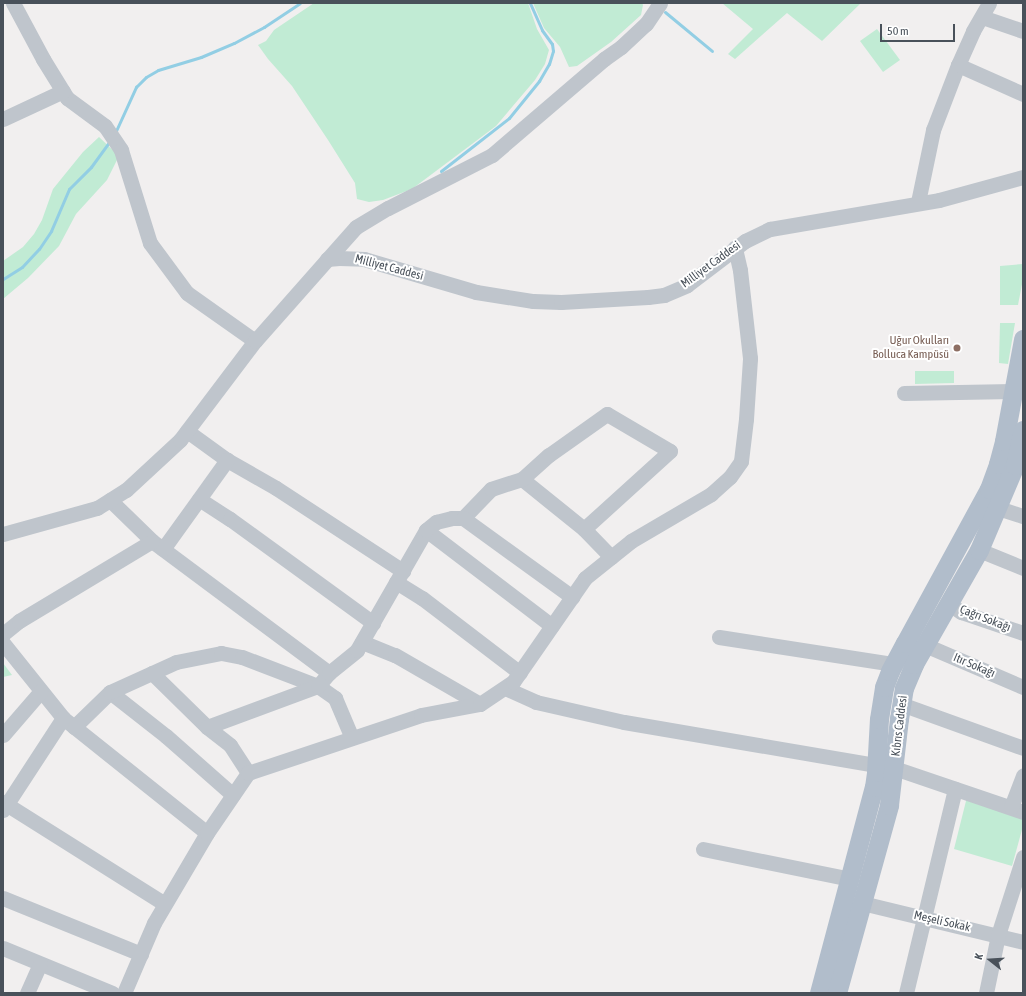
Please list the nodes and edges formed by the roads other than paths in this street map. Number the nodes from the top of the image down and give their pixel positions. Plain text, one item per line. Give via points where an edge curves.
1 (13, 3) edge
2 (660, 3) edge
3 (989, 3) edge
4 (982, 17) junction
5 (1023, 31) edge
6 (958, 65) junction
7 (63, 91) junction
8 (1023, 94) edge
9 (3, 119) edge
10 (1023, 176) edge
11 (918, 202) junction
12 (735, 248) junction
13 (327, 260) junction
14 (1023, 339) edge
15 (255, 341) junction
16 (1013, 390) junction
17 (904, 393) dead end
18 (1023, 430) edge
19 (186, 431) junction
20 (1021, 452) edge
21 (227, 460) junction
22 (522, 479) junction
23 (199, 499) junction
24 (110, 500) junction
25 (998, 508) junction
26 (1023, 516) edge
27 (463, 518) junction
28 (584, 528) junction
29 (426, 530) junction
30 (3, 534) edge
31 (157, 545) junction
32 (979, 550) junction
33 (611, 557) junction
34 (1023, 568) edge
35 (400, 576) junction
36 (572, 597) junction
37 (948, 603) junction
38 (373, 622) junction
39 (552, 626) junction
40 (1023, 633) edge
41 (3, 634) edge
42 (719, 637) dead end
43 (362, 642) junction
44 (3, 643) edge
45 (925, 645) junction
46 (894, 664) junction
47 (520, 672) junction
48 (152, 673) junction
49 (329, 673) junction
50 (318, 686) junction
51 (1023, 687) edge
52 (505, 688) junction
53 (41, 692) junction
54 (110, 692) junction
55 (480, 704) junction
56 (901, 704) junction
57 (68, 722) junction
58 (207, 727) junction
59 (3, 736) edge
60 (352, 738) junction
61 (1023, 748) edge
62 (885, 767) junction
63 (248, 773) junction
64 (1023, 774) edge
65 (955, 789) junction
66 (233, 794) junction
67 (4, 805) edge
68 (1017, 809) edge
69 (207, 833) junction
70 (703, 849) dead end
71 (1023, 857) edge
72 (850, 879) junction
73 (3, 898) edge
74 (862, 903) junction
75 (166, 904) junction
76 (925, 918) junction
77 (998, 935) junction
78 (1023, 942) edge
79 (3, 948) edge
80 (141, 954) junction
81 (40, 964) junction
82 (86, 988) edge
83 (27, 993) edge
84 (112, 993) edge
85 (124, 993) edge
86 (819, 993) edge
87 (837, 993) edge
88 (906, 993) edge
89 (986, 993) edge

1 - 7 street
2 - 13 street via 646,24 621,47 492,155 356,227
3 - 4 street
4 - 5 street
4 - 6 street
6 - 8 street
6 - 11 street via 933,130
7 - 9 street
7 - 15 street via 67,98 105,126 121,150 150,243 187,293
10 - 11 street, Milliyet Caddesi via 939,200
11 - 12 street, Milliyet Caddesi via 770,229 755,234
12 - 13 street, Milliyet Caddesi via 687,285 664,295 561,302 533,301 476,292 364,259
12 - 33 street via 750,358 741,461 730,477 710,494 631,541
13 - 15 street
14 - 16 main road
15 - 19 street
16 - 17 street
16 - 46 main road via 998,464 989,490
18 - 20 main road, Kıbrıs Caddesi
19 - 21 street
19 - 24 street via 180,440 126,490
20 - 25 main road, Kıbrıs Caddesi
21 - 23 street
21 - 35 street via 276,488
22 - 27 street via 491,489
22 - 28 street
22 - 28 street via 549,454 607,414 670,450
23 - 31 street
23 - 38 street
24 - 30 street via 97,508
24 - 31 street
25 - 26 street
25 - 32 main road, Kıbrıs Caddesi
27 - 29 street via 436,522
27 - 36 street
28 - 33 street
29 - 35 street
29 - 39 street
31 - 41 street via 19,621
31 - 49 street
32 - 34 street
32 - 37 main road, Kıbrıs Caddesi
33 - 36 street via 584,578
35 - 38 street
35 - 47 street via 422,598
36 - 39 street
37 - 40 street, Çağrı Sokağı via 961,612
37 - 45 main road, Kıbrıs Caddesi
38 - 43 street
39 - 47 street
42 - 46 street
43 - 49 street via 357,650
43 - 55 street via 395,655
44 - 53 street
45 - 51 street, Itır Sokağı
45 - 56 main road, Kıbrıs Caddesi via 908,676
46 - 62 main road via 884,687 881,705
47 - 52 street via 514,682
48 - 50 street via 176,662 221,653 242,657
48 - 54 street
48 - 58 street
49 - 50 street
50 - 58 street
50 - 60 street via 335,698
52 - 55 street
52 - 62 street via 536,702 624,722
53 - 57 street
53 - 59 street
54 - 57 street
54 - 66 street
55 - 60 street via 421,715
56 - 61 street
56 - 62 main road, Kıbrıs Caddesi
57 - 67 street
57 - 69 street
58 - 63 street via 230,745
60 - 63 street
62 - 65 street
62 - 72 main road via 870,804
62 - 74 main road, Kıbrıs Caddesi via 884,827
63 - 66 street
64 - 68 street
65 - 68 street
65 - 76 street
66 - 69 street
67 - 75 street
69 - 75 street
70 - 72 street
71 - 77 street
72 - 86 main road
73 - 80 street
74 - 76 street, Meşeli Sokak
74 - 87 main road, Kıbrıs Caddesi
75 - 80 street via 154,923
76 - 77 street, Meşeli Sokak
76 - 88 street
77 - 78 street, Meşeli Sokak
77 - 89 street
79 - 81 street
80 - 85 street
81 - 82 street
81 - 83 street
82 - 84 street

